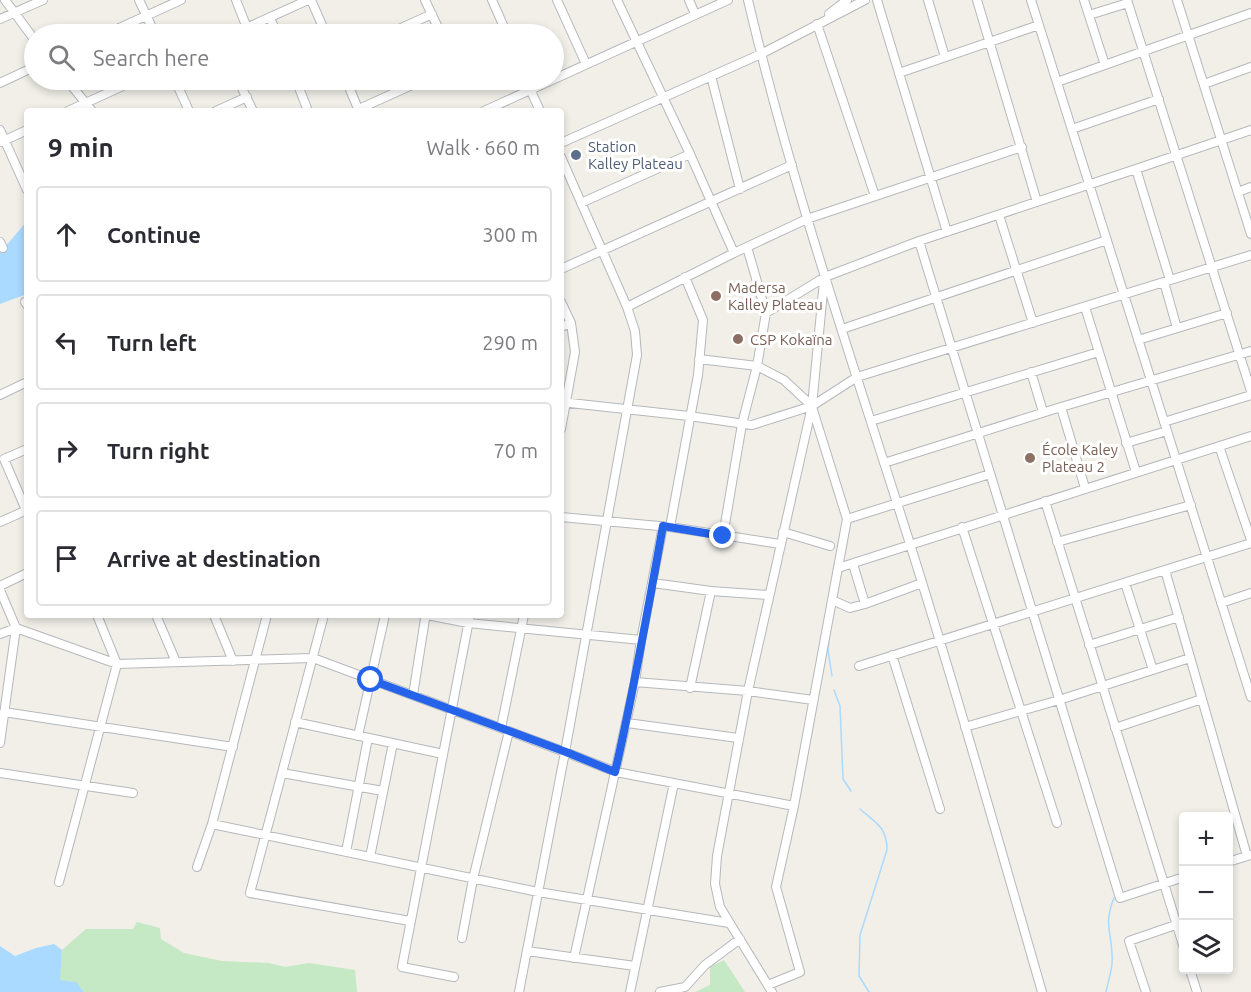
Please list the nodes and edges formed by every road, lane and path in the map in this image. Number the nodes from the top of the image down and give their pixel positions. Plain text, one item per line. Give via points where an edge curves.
1 (5, 0) edge
2 (43, 0) edge
3 (139, 0) edge
4 (181, 0) edge
5 (236, 0) edge
6 (309, 0) edge
7 (425, 0) edge
8 (492, 0) edge
9 (557, 0) edge
10 (617, 0) edge
11 (689, 0) edge
12 (728, 0) edge
13 (748, 0) edge
14 (847, 0) edge
15 (865, 0) edge
16 (877, 0) edge
17 (928, 0) edge
18 (977, 0) edge
19 (1031, 0) edge
20 (1084, 0) edge
21 (1177, 0) edge
22 (1128, 1) edge
23 (14, 12) junction
24 (1251, 13) edge
25 (432, 14) junction
26 (695, 14) junction
27 (1089, 15) junction
28 (146, 16) junction
29 (270, 18) junction
30 (0, 19) edge
31 (128, 24) edge
32 (150, 24) edge
33 (245, 24) edge
34 (256, 24) edge
35 (273, 24) edge
36 (321, 24) edge
37 (410, 24) edge
38 (436, 24) edge
39 (503, 24) edge
40 (817, 24) junction
41 (1039, 25) junction
42 (24, 26) edge
43 (1188, 35) junction
44 (637, 40) junction
45 (990, 42) junction
46 (1144, 51) junction
47 (760, 54) junction
48 (945, 57) junction
49 (586, 64) junction
50 (1105, 65) junction
51 (1251, 68) edge
52 (24, 71) edge
53 (899, 73) junction
54 (564, 75) edge
55 (711, 76) junction
56 (0, 82) edge
57 (1057, 82) junction
58 (1204, 84) junction
59 (75, 90) edge
60 (114, 90) edge
61 (180, 90) edge
62 (243, 90) edge
63 (300, 90) edge
64 (350, 90) edge
65 (402, 90) edge
66 (531, 91) joint
67 (663, 97) junction
68 (247, 98) junction
69 (1159, 99) junction
70 (86, 103) junction
71 (75, 108) edge
72 (90, 108) edge
73 (188, 108) edge
74 (223, 108) edge
75 (252, 108) edge
76 (307, 108) edge
77 (358, 108) edge
78 (363, 108) edge
79 (491, 108) edge
80 (539, 108) edge
81 (1072, 129) junction
82 (0, 130) edge
83 (1251, 130) edge
84 (24, 131) edge
85 (1221, 140) junction
86 (2, 141) edge
87 (564, 141) edge
88 (1022, 147) junction
89 (690, 154) junction
90 (1177, 155) junction
91 (564, 164) edge
92 (792, 165) junction
93 (1136, 169) junction
94 (931, 178) junction
95 (24, 184) edge
96 (1089, 184) junction
97 (1251, 187) edge
98 (740, 189) junction
99 (1238, 192) junction
100 (875, 196) junction
101 (711, 202) junction
102 (1037, 202) junction
103 (581, 203) junction
104 (999, 215) junction
105 (807, 219) junction
106 (947, 232) junction
107 (1251, 234) edge
108 (1107, 240) junction
109 (919, 241) junction
110 (747, 247) junction
111 (603, 250) junction
112 (734, 253) junction
113 (1251, 255) edge
114 (1212, 267) junction
115 (564, 269) edge
116 (1016, 270) junction
117 (685, 277) junction
118 (825, 277) junction
119 (1167, 281) junction
120 (1124, 294) junction
121 (936, 297) junction
122 (627, 307) junction
123 (1085, 307) junction
124 (564, 308) edge
125 (766, 313) junction
126 (1227, 313) junction
127 (1033, 322) junction
128 (571, 323) junction
129 (564, 326) edge
130 (1177, 328) junction
131 (842, 329) junction
132 (1138, 340) junction
133 (951, 348) junction
134 (1251, 351) edge
135 (1099, 352) junction
136 (1240, 355) junction
137 (699, 359) junction
138 (757, 366) junction
139 (1031, 372) junction
140 (857, 377) junction
141 (1151, 381) junction
142 (24, 383) edge
143 (965, 393) junction
144 (1110, 393) junction
145 (1251, 393) edge
146 (0, 395) edge
147 (564, 398) edge
148 (564, 402) edge
149 (812, 406) junction
150 (1060, 407) junction
151 (627, 410) junction
152 (1043, 412) junction
153 (689, 416) junction
154 (871, 421) junction
155 (1164, 422) junction
156 (742, 424) junction
157 (1167, 430) junction
158 (977, 432) junction
159 (1251, 436) edge
160 (1126, 443) junction
161 (1219, 446) junction
162 (24, 450) edge
163 (1176, 460) junction
164 (884, 463) junction
165 (1136, 472) junction
166 (990, 474) junction
167 (1085, 488) junction
168 (1045, 501) junction
169 (24, 503) edge
170 (897, 503) junction
171 (1191, 506) junction
172 (24, 511) edge
173 (1003, 515) junction
174 (564, 517) edge
175 (847, 519) junction
176 (0, 522) edge
177 (608, 522) junction
178 (667, 527) junction
179 (962, 527) junction
180 (783, 532) junction
181 (723, 536) junction
182 (1057, 542) junction
183 (1251, 542) edge
184 (780, 544) junction
185 (910, 544) junction
186 (830, 546) dead end
187 (1207, 557) junction
188 (853, 564) junction
189 (838, 568) junction
190 (1165, 570) junction
191 (24, 575) edge
192 (653, 583) junction
193 (922, 583) junction
194 (1125, 583) junction
195 (0, 588) edge
196 (711, 591) junction
197 (1251, 593) edge
198 (769, 595) junction
199 (1075, 598) junction
200 (832, 600) junction
201 (1221, 603) junction
202 (865, 604) junction
203 (1032, 612) junction
204 (1179, 617) junction
205 (98, 618) edge
206 (157, 618) edge
207 (215, 618) edge
208 (266, 618) edge
209 (323, 618) edge
210 (384, 618) edge
211 (425, 618) edge
212 (523, 618) edge
213 (469, 619) edge
214 (992, 624) junction
215 (16, 628) junction
216 (521, 629) junction
217 (1140, 629) junction
218 (0, 634) edge
219 (586, 635) junction
220 (641, 640) junction
221 (940, 640) junction
222 (1089, 645) junction
223 (892, 655) junction
224 (1190, 657) junction
225 (313, 658) junction
226 (255, 660) junction
227 (233, 661) junction
228 (176, 662) junction
229 (117, 664) junction
230 (859, 666) dead end
231 (1153, 670) junction
232 (371, 680) junction
233 (635, 682) junction
234 (1249, 685) edge
235 (1102, 686) junction
236 (690, 687) junction
237 (748, 692) junction
238 (413, 695) junction
239 (1251, 697) edge
240 (1202, 699) junction
241 (813, 700) junction
242 (1059, 700) junction
243 (452, 710) junction
244 (1021, 711) junction
245 (4, 712) junction
246 (296, 722) junction
247 (627, 723) junction
248 (100, 727) junction
249 (965, 727) junction
250 (1115, 728) junction
251 (505, 729) junction
252 (358, 736) junction
253 (368, 738) junction
254 (738, 738) junction
255 (0, 743) edge
256 (393, 743) junction
257 (233, 747) junction
258 (566, 752) junction
259 (443, 754) junction
260 (282, 772) junction
261 (615, 772) junction
262 (0, 773) edge
263 (674, 783) junction
264 (85, 785) junction
265 (358, 786) junction
266 (383, 791) junction
267 (133, 793) dead end
268 (727, 793) junction
269 (794, 806) junction
270 (940, 809) dead end
271 (212, 824) junction
272 (1057, 824) dead end
273 (265, 835) junction
274 (346, 852) junction
275 (1249, 855) edge
276 (370, 857) junction
277 (1233, 860) edge
278 (197, 867) dead end
279 (420, 868) junction
280 (473, 879) junction
281 (1179, 879) edge
282 (59, 882) dead end
283 (1164, 884) junction
284 (538, 892) junction
285 (587, 900) junction
286 (647, 911) junction
287 (410, 921) junction
288 (1179, 922) edge
289 (729, 923) junction
290 (1179, 924) edge
291 (462, 938) dead end
292 (740, 939) junction
293 (527, 951) junction
294 (574, 958) junction
295 (635, 966) junction
296 (1192, 974) edge
297 (454, 977) dead end
298 (770, 989) edge
299 (519, 992) edge
300 (630, 992) edge
301 (660, 992) edge
302 (1042, 992) edge
303 (1146, 992) edge
304 (1197, 992) edge

1 - 23 street
2 - 23 street
3 - 28 street
4 - 28 street
5 - 33 street
6 - 29 street
6 - 36 street
7 - 25 street
8 - 39 street
9 - 49 street
10 - 44 street
11 - 26 street
12 - 26 street
13 - 47 street
14 - 40 street
15 - 40 street
16 - 53 street
17 - 48 street
18 - 45 street
19 - 41 street
20 - 27 street
21 - 43 street
22 - 27 street
22 - 46 street
23 - 30 street
23 - 42 street
24 - 43 street
25 - 37 street
25 - 38 street
26 - 44 street
27 - 50 street
28 - 31 street
28 - 32 street
29 - 34 street
29 - 35 street
40 - 47 street
40 - 100 street
41 - 45 street
41 - 57 street
43 - 46 street
43 - 58 street
44 - 49 street
44 - 67 street
45 - 48 street
45 - 88 street
46 - 50 street
46 - 69 street
47 - 55 street
47 - 92 street
48 - 53 street
49 - 54 street
50 - 57 street
51 - 58 street
52 - 56 street
53 - 94 street
55 - 67 street
55 - 98 street
57 - 81 street
58 - 85 street
59 - 70 street
60 - 70 street
61 - 73 street
62 - 68 street
63 - 76 street
64 - 77 street
65 - 78 street
66 - 79 street
66 - 80 street
67 - 87 street
67 - 89 street
68 - 74 street
68 - 75 street
69 - 81 street
69 - 90 street
70 - 71 street
70 - 72 street
81 - 96 street
82 - 86 street
83 - 85 street
84 - 86 street
85 - 90 street
85 - 99 street
86 - 95 street
88 - 94 street
88 - 102 street
89 - 101 street
89 - 103 street
90 - 93 street
90 - 114 street
91 - 103 street
92 - 98 street
92 - 105 street
93 - 96 street
93 - 119 street
94 - 100 street
94 - 106 street
96 - 102 street
96 - 108 street
97 - 99 street
98 - 101 street
99 - 107 street
100 - 105 street
101 - 111 street
101 - 112 street
102 - 104 street
103 - 111 street
104 - 106 street
104 - 116 street
105 - 110 street
105 - 118 street
106 - 109 street
108 - 116 street
108 - 120 street
109 - 118 street
109 - 121 street
110 - 112 street
110 - 125 street
111 - 115 street
111 - 122 street
112 - 117 street
113 - 114 street
114 - 119 street
114 - 126 street
116 - 121 street
116 - 127 street
117 - 122 street
117 - 137 street via 703,320
118 - 125 street
118 - 131 street
118 - 149 street
119 - 120 street
119 - 130 street
120 - 123 street
120 - 132 street
121 - 131 street
121 - 133 street
122 - 151 street via 637,355
123 - 127 street
123 - 135 street
124 - 128 street
125 - 138 street
126 - 130 street
126 - 136 street
127 - 133 street
128 - 129 street
128 - 147 street via 575,352
130 - 132 street
131 - 140 street
132 - 141 street
133 - 140 street
133 - 143 street
134 - 136 street
135 - 139 street
135 - 144 street
136 - 141 street
136 - 145 street
137 - 138 street
137 - 153 street
138 - 149 street via 784,380
138 - 156 street
139 - 143 street
139 - 152 street
140 - 149 street
140 - 154 street
141 - 144 street
141 - 155 street
142 - 146 street
143 - 154 street
143 - 158 street
144 - 150 street
144 - 160 street
145 - 155 street
148 - 151 street
149 - 156 street via 752,425
149 - 175 street
149 - 180 street
150 - 152 street
150 - 167 street
151 - 153 street
151 - 177 street
152 - 158 street
153 - 156 street
153 - 178 street
154 - 164 street
155 - 157 street
156 - 181 street
157 - 160 street
157 - 163 street
158 - 164 street
158 - 166 street
159 - 161 street
160 - 165 street
161 - 163 street
161 - 183 street
162 - 169 street via 4,459
163 - 165 street
163 - 171 street
164 - 170 street
165 - 167 street
166 - 170 street
166 - 173 street
167 - 168 street
168 - 173 street
168 - 182 street
170 - 175 street
170 - 185 street
171 - 182 street
171 - 187 street
172 - 176 street
173 - 179 street
173 - 203 street
174 - 177 street
175 - 189 street
177 - 178 street
177 - 219 street
178 - 181 street
178 - 192 street
179 - 185 street
179 - 214 street
180 - 184 street
180 - 186 street
181 - 184 street
182 - 199 street
183 - 187 street
184 - 198 street
185 - 188 street
185 - 193 street
187 - 190 street
187 - 201 street
188 - 189 street
188 - 202 street
189 - 200 street
190 - 194 street
190 - 204 street
191 - 195 street
192 - 196 street
192 - 220 street
193 - 202 street
193 - 221 street
194 - 199 street
194 - 217 street
195 - 215 street
196 - 198 street
196 - 236 street
197 - 201 street
198 - 237 street
199 - 203 street
199 - 222 street
200 - 202 street via 850,608
200 - 241 street
201 - 234 street
203 - 214 street
203 - 242 street
204 - 217 street
204 - 224 street
205 - 229 street
206 - 228 street
207 - 227 street
208 - 226 street
209 - 225 street
210 - 232 street
211 - 238 street
212 - 216 street
213 - 216 street
213 - 243 street
214 - 221 street
214 - 244 street
215 - 218 street
215 - 229 street
215 - 245 street
216 - 219 street
216 - 251 street
217 - 222 street
217 - 231 street
219 - 220 street
219 - 258 street
220 - 233 street
221 - 223 street
221 - 249 street
222 - 235 street
223 - 230 street
223 - 270 street
224 - 231 street
224 - 240 street
225 - 226 street
225 - 232 street
225 - 246 street
226 - 227 street
226 - 257 street
227 - 228 street
228 - 229 street
229 - 248 street
231 - 235 street
232 - 238 street
232 - 252 street
233 - 236 street
233 - 247 street
234 - 239 street
235 - 242 street
235 - 250 street
236 - 237 street
237 - 241 street
237 - 254 street
238 - 243 street
240 - 250 street
240 - 275 street
241 - 269 street
242 - 244 street
242 - 283 street via 1120,898
243 - 251 street
243 - 259 street
244 - 249 street
244 - 272 street
245 - 248 street
245 - 255 street
246 - 252 street
246 - 260 street
247 - 254 street
247 - 261 street
248 - 257 street
248 - 264 street
249 - 302 street
250 - 283 street
251 - 258 street
251 - 280 street
252 - 253 street
253 - 256 street
253 - 265 street
254 - 268 street
256 - 259 street
256 - 266 street
257 - 271 street
258 - 261 street
258 - 284 street
259 - 279 street
260 - 265 street
260 - 273 street
261 - 263 street
261 - 285 street
262 - 264 street
263 - 268 street
263 - 286 street
264 - 267 street
264 - 282 street
265 - 266 street
265 - 274 street
266 - 276 street
268 - 269 street
268 - 289 street via 715,884 720,907
269 - 298 street via 776,887 800,972
271 - 273 street
271 - 278 street
273 - 274 street
273 - 287 street via 250,893
274 - 276 street
275 - 277 street
276 - 279 street
279 - 280 street
279 - 287 street
280 - 284 street
280 - 291 street
281 - 283 street
283 - 288 street
284 - 285 street
284 - 293 street
285 - 286 street
285 - 294 street
286 - 289 street
286 - 295 street
287 - 297 street via 402,968
289 - 292 street
290 - 303 street via 1129,941
292 - 298 street
292 - 301 street via 705,965 685,987
293 - 294 street
293 - 299 street
294 - 295 street
295 - 300 street
296 - 304 street

